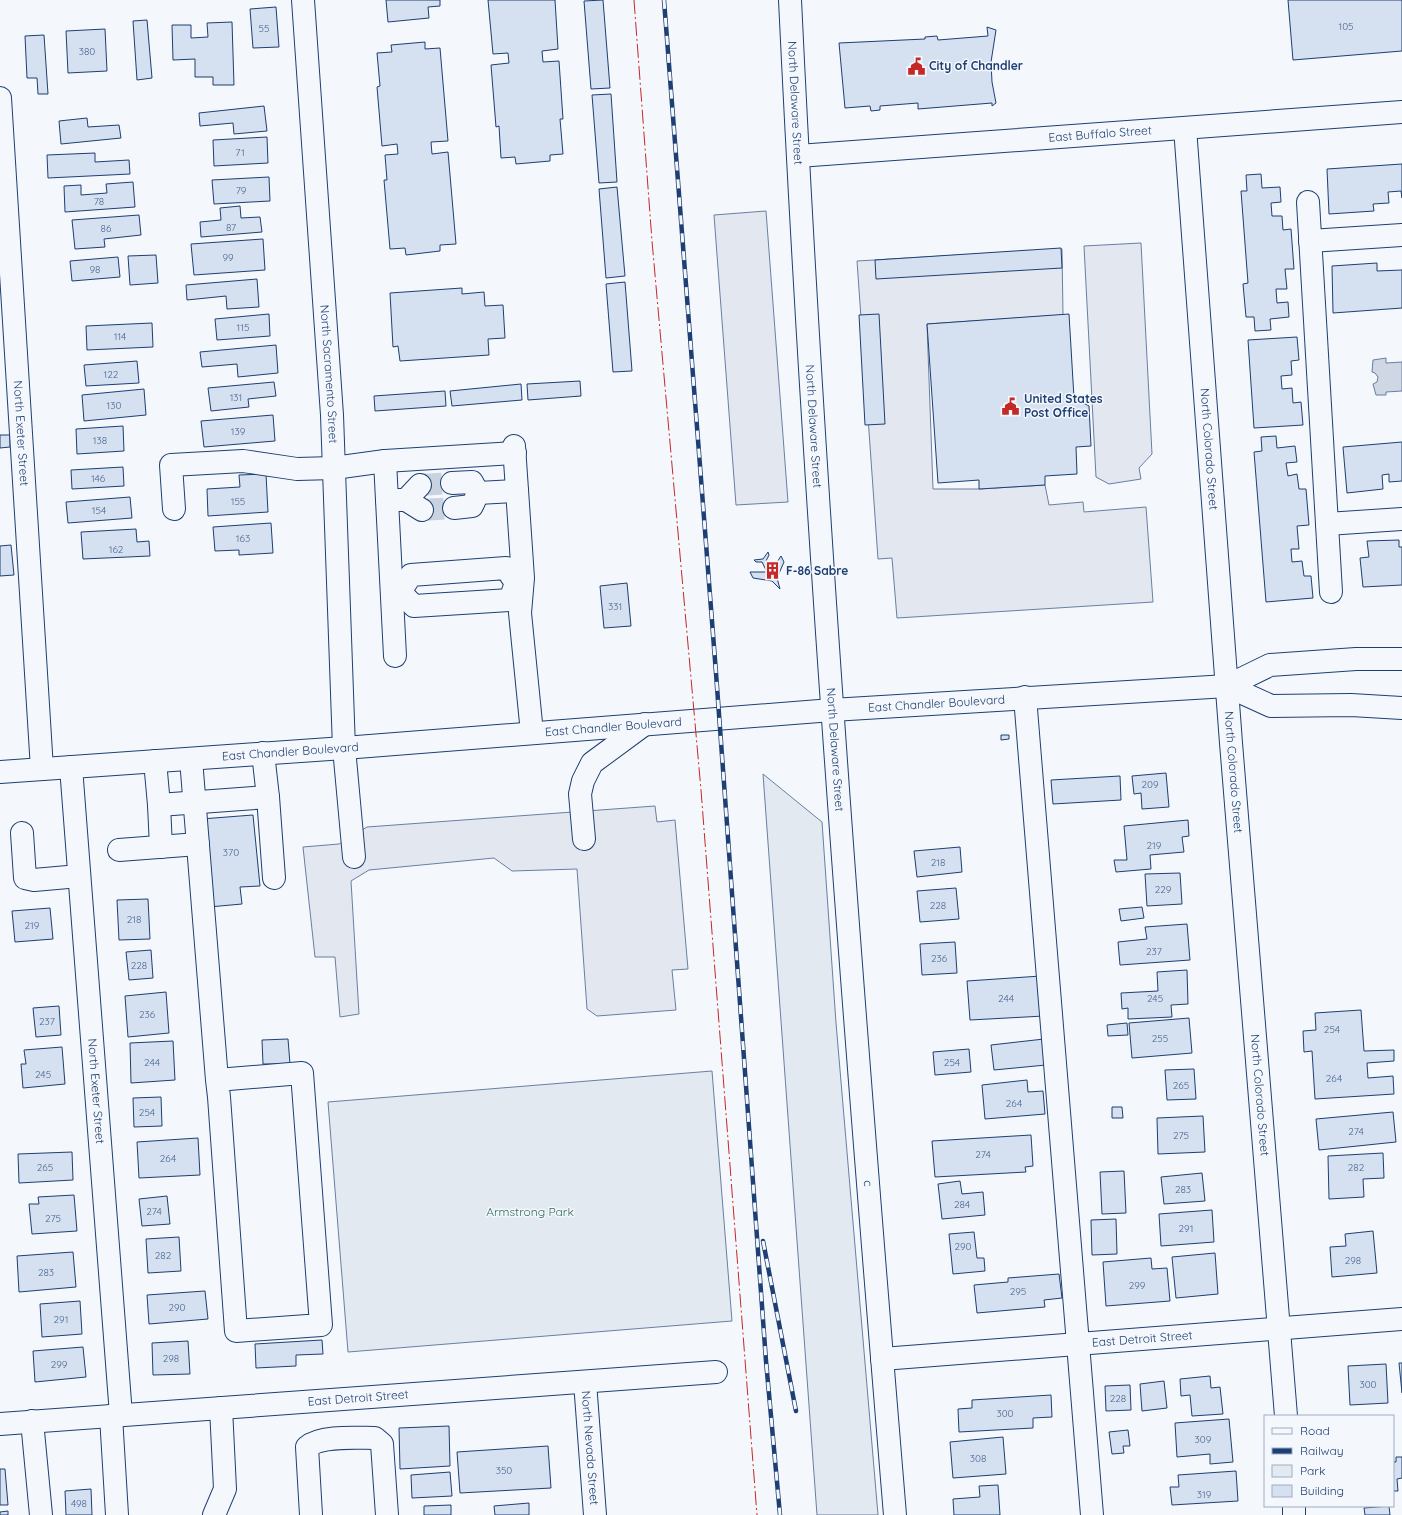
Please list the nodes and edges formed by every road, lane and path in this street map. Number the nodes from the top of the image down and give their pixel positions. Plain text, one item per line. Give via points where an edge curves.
1 (303, 0) edge
2 (790, 0) edge
3 (0, 98) edge
4 (1402, 112) edge
5 (1185, 128) junction
6 (798, 156) junction
7 (1308, 202) dead end
8 (1402, 235) edge
9 (1310, 241) junction
10 (385, 461) junction
11 (334, 468) junction
12 (452, 483) tunnel mouth
13 (517, 491) junction
14 (478, 493) junction
15 (454, 508) tunnel mouth
16 (174, 510) dead end
17 (1402, 519) edge
18 (1327, 524) junction
19 (520, 579) junction
20 (396, 592) junction
21 (1331, 592) dead end
22 (395, 656) dead end
23 (1402, 659) edge
24 (1227, 686) junction
25 (1025, 697) junction
26 (1402, 708) edge
27 (832, 710) junction
28 (645, 724) junction
29 (532, 733) junction
30 (344, 748) junction
31 (263, 754) junction
32 (191, 759) junction
33 (156, 761) junction
34 (71, 767) junction
35 (42, 769) junction
36 (0, 772) edge
37 (268, 797) junction
38 (194, 802) junction
39 (159, 805) junction
40 (22, 833) dead end
41 (584, 839) dead end
42 (198, 844) junction
43 (162, 847) junction
44 (119, 850) dead end
45 (842, 852) joint
46 (354, 858) dead end
47 (79, 876) junction
48 (274, 878) dead end
49 (217, 1080) junction
50 (1402, 1319) edge
51 (1279, 1328) junction
52 (1078, 1344) junction
53 (882, 1359) junction
54 (716, 1372) dead end
55 (585, 1382) junction
56 (221, 1408) junction
57 (1286, 1415) edge
58 (116, 1416) junction
59 (32, 1421) junction
60 (0, 1424) edge
61 (41, 1515) edge
62 (117, 1515) edge
63 (214, 1515) edge
64 (311, 1515) edge
65 (387, 1515) edge
66 (595, 1515) edge
67 (895, 1515) edge
68 (1092, 1515) edge

1 - 11 street, North Sacramento Street
2 - 6 street, North Delaware Street
3 - 35 street, North Exeter Street
4 - 5 street, East Buffalo Street
5 - 6 street, East Buffalo Street
5 - 24 street, North Colorado Street
6 - 27 street, North Delaware Street
7 - 9 street
8 - 9 street
9 - 18 street
10 - 11 street
10 - 13 street via 514,449
10 - 20 street via 409,499
11 - 16 street via 298,469 243,461 171,465
11 - 30 street, North Sacramento Street
12 - 14 street via 472,482
13 - 14 street
13 - 19 street
14 - 15 street via 472,506
17 - 18 street
18 - 21 street
19 - 20 street via 506,568 411,575
19 - 20 street via 510,600 414,606
19 - 29 street via 520,613
20 - 22 street
23 - 24 street, East Chandler Boulevard via 1270,665
24 - 25 street, East Chandler Boulevard
24 - 26 street, East Chandler Boulevard via 1271,706
24 - 51 street, North Colorado Street
25 - 27 street, East Chandler Boulevard
25 - 52 street
27 - 28 street, East Chandler Boulevard
27 - 45 street, North Delaware Street
28 - 29 street, East Chandler Boulevard
28 - 41 street via 592,762 580,794
29 - 30 street, East Chandler Boulevard
30 - 31 street, East Chandler Boulevard
30 - 46 street, North Sacramento Street
31 - 32 street, East Chandler Boulevard
31 - 37 street
32 - 33 street, East Chandler Boulevard
32 - 38 street
33 - 34 street, East Chandler Boulevard
33 - 39 street
34 - 35 street, East Chandler Boulevard
34 - 47 street, North Exeter Street
35 - 36 street, East Chandler Boulevard
37 - 38 street
37 - 48 street
38 - 39 street
38 - 42 street
39 - 43 street
40 - 47 street via 25,878 34,880
42 - 43 street
42 - 49 street
43 - 44 street
45 - 53 street, c
47 - 58 street, North Exeter Street
49 - 49 street via 236,1331 321,1325 302,1073
50 - 51 street, East Detroit Street
51 - 52 street, East Detroit Street
51 - 57 street, North Colorado Street
52 - 53 street, East Detroit Street
52 - 68 street
53 - 67 street, c
54 - 55 street, East Detroit Street
55 - 56 street, East Detroit Street
55 - 66 street, North Nevada Street
56 - 58 street, East Detroit Street
56 - 63 street via 225,1490
58 - 59 street, East Detroit Street
58 - 62 street, North Exeter Street
59 - 60 street, East Detroit Street
59 - 61 street
64 - 65 street via 307,1447 311,1443 332,1439 375,1438 382,1444

